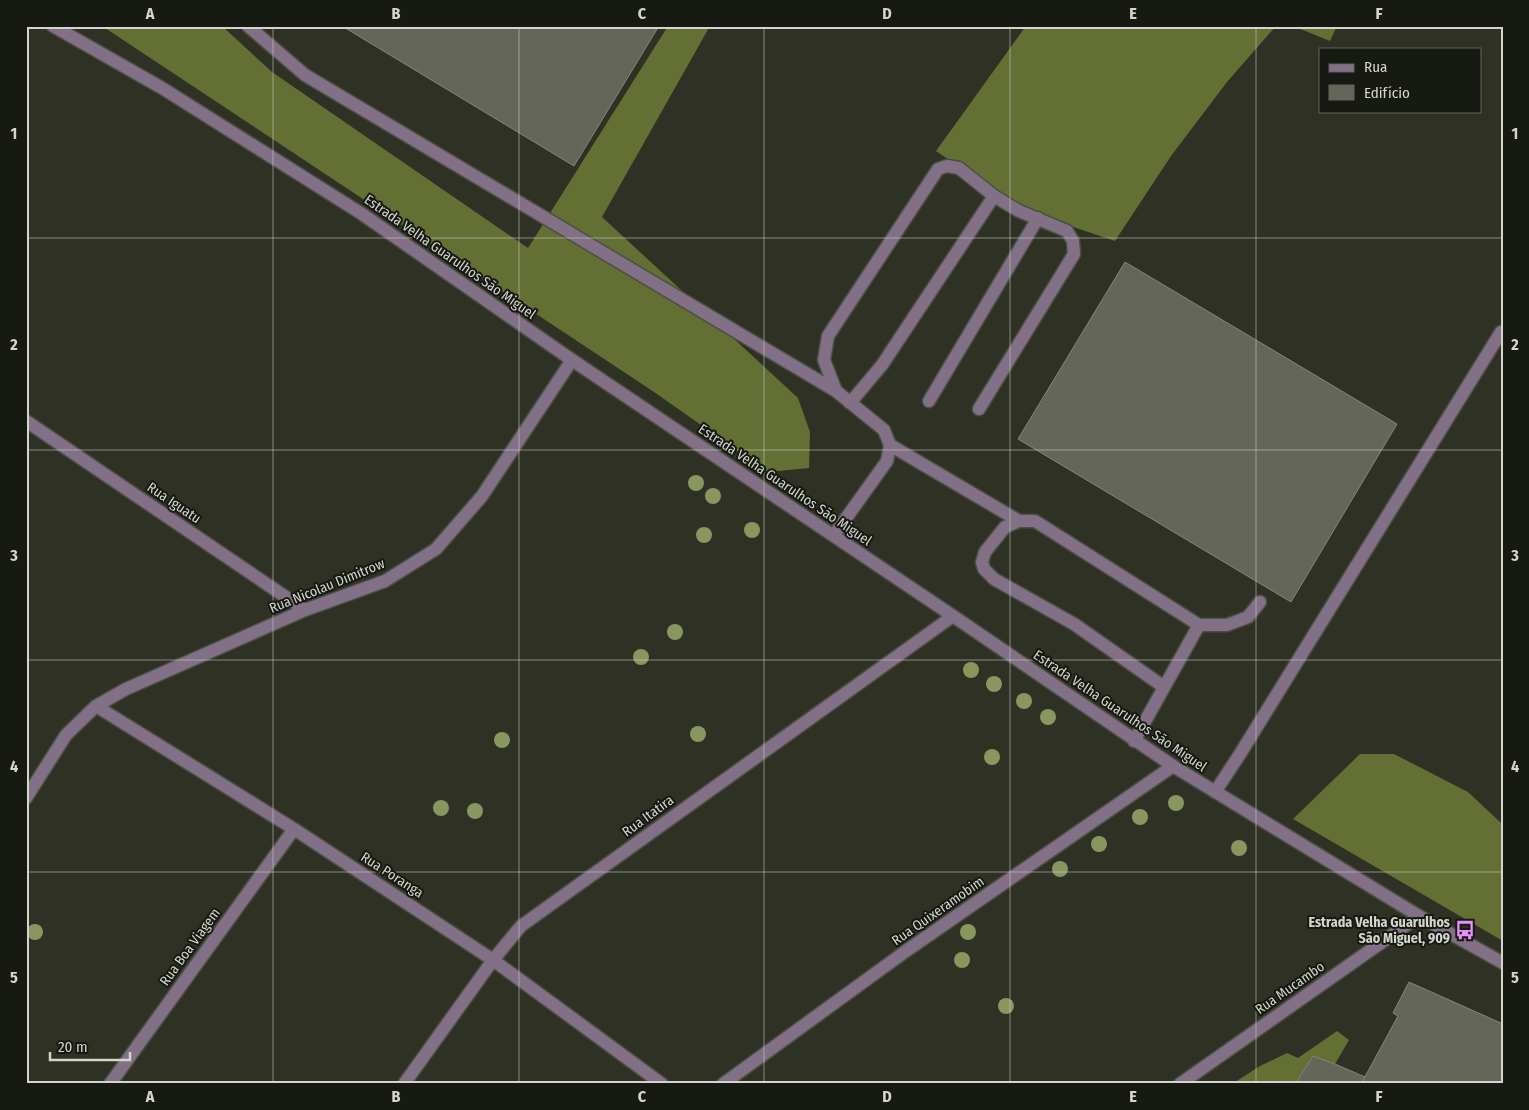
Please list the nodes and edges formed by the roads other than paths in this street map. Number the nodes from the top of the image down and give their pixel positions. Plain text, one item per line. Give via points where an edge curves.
1 (54, 26) edge
2 (248, 26) edge
3 (994, 196) junction
4 (1038, 218) junction
5 (1503, 333) edge
6 (572, 360) junction
7 (836, 391) junction
8 (928, 401) dead end
9 (850, 403) junction
10 (979, 409) dead end
11 (26, 421) edge
12 (890, 445) junction
13 (1019, 520) junction
14 (834, 536) junction
15 (1260, 602) dead end
16 (305, 610) junction
17 (953, 616) junction
18 (1199, 625) junction
19 (1164, 687) junction
20 (96, 706) junction
21 (1134, 741) junction
22 (1173, 766) junction
23 (1215, 792) junction
24 (26, 798) edge
25 (294, 829) junction
26 (1419, 916) junction
27 (493, 960) junction
28 (1503, 962) edge
29 (110, 1084) edge
30 (404, 1084) edge
31 (662, 1084) edge
32 (723, 1084) edge
33 (1180, 1084) edge

1 - 6 street, Estrada Velha Guarulhos São Miguel via 162,88 362,214
2 - 7 street via 305,75
3 - 4 street
3 - 7 street via 959,168 947,166 938,169 828,336 824,360
3 - 9 street via 882,365
4 - 8 street
4 - 10 street via 1067,231 1073,241 1074,254
5 - 23 street
6 - 14 street, Estrada Velha Guarulhos São Miguel
6 - 16 street, Rua Nicolau Dimitrow via 482,496 436,549 385,581
7 - 9 street
9 - 12 street via 884,430
11 - 16 street, Rua Iguatu
12 - 13 street
12 - 14 street via 888,460
13 - 18 street via 1035,521
13 - 19 street via 1005,527 985,552 984,569 994,579 1074,624
14 - 17 street, Estrada Velha Guarulhos São Miguel
15 - 18 street via 1248,617 1227,625
16 - 20 street, Rua Nicolau Dimitrow via 126,689
17 - 21 street, Estrada Velha Guarulhos São Miguel
17 - 27 street, Rua Itatira via 521,926
18 - 19 street
19 - 21 street
20 - 24 street, Rua Nicolau Dimitrow via 66,735
20 - 25 street, Rua Poranga
21 - 22 street, Estrada Velha Guarulhos São Miguel
22 - 23 street, Estrada Velha Guarulhos São Miguel
22 - 32 street, Rua Quixeramobim via 906,951
23 - 26 street, Estrada Velha Guarulhos São Miguel
25 - 27 street, Rua Poranga
25 - 29 street, Rua Boa Viagem
26 - 28 street, Estrada Velha Guarulhos São Miguel
26 - 33 street, Rua Mucambo
27 - 30 street, Rua Itatira
27 - 31 street, Rua Poranga

